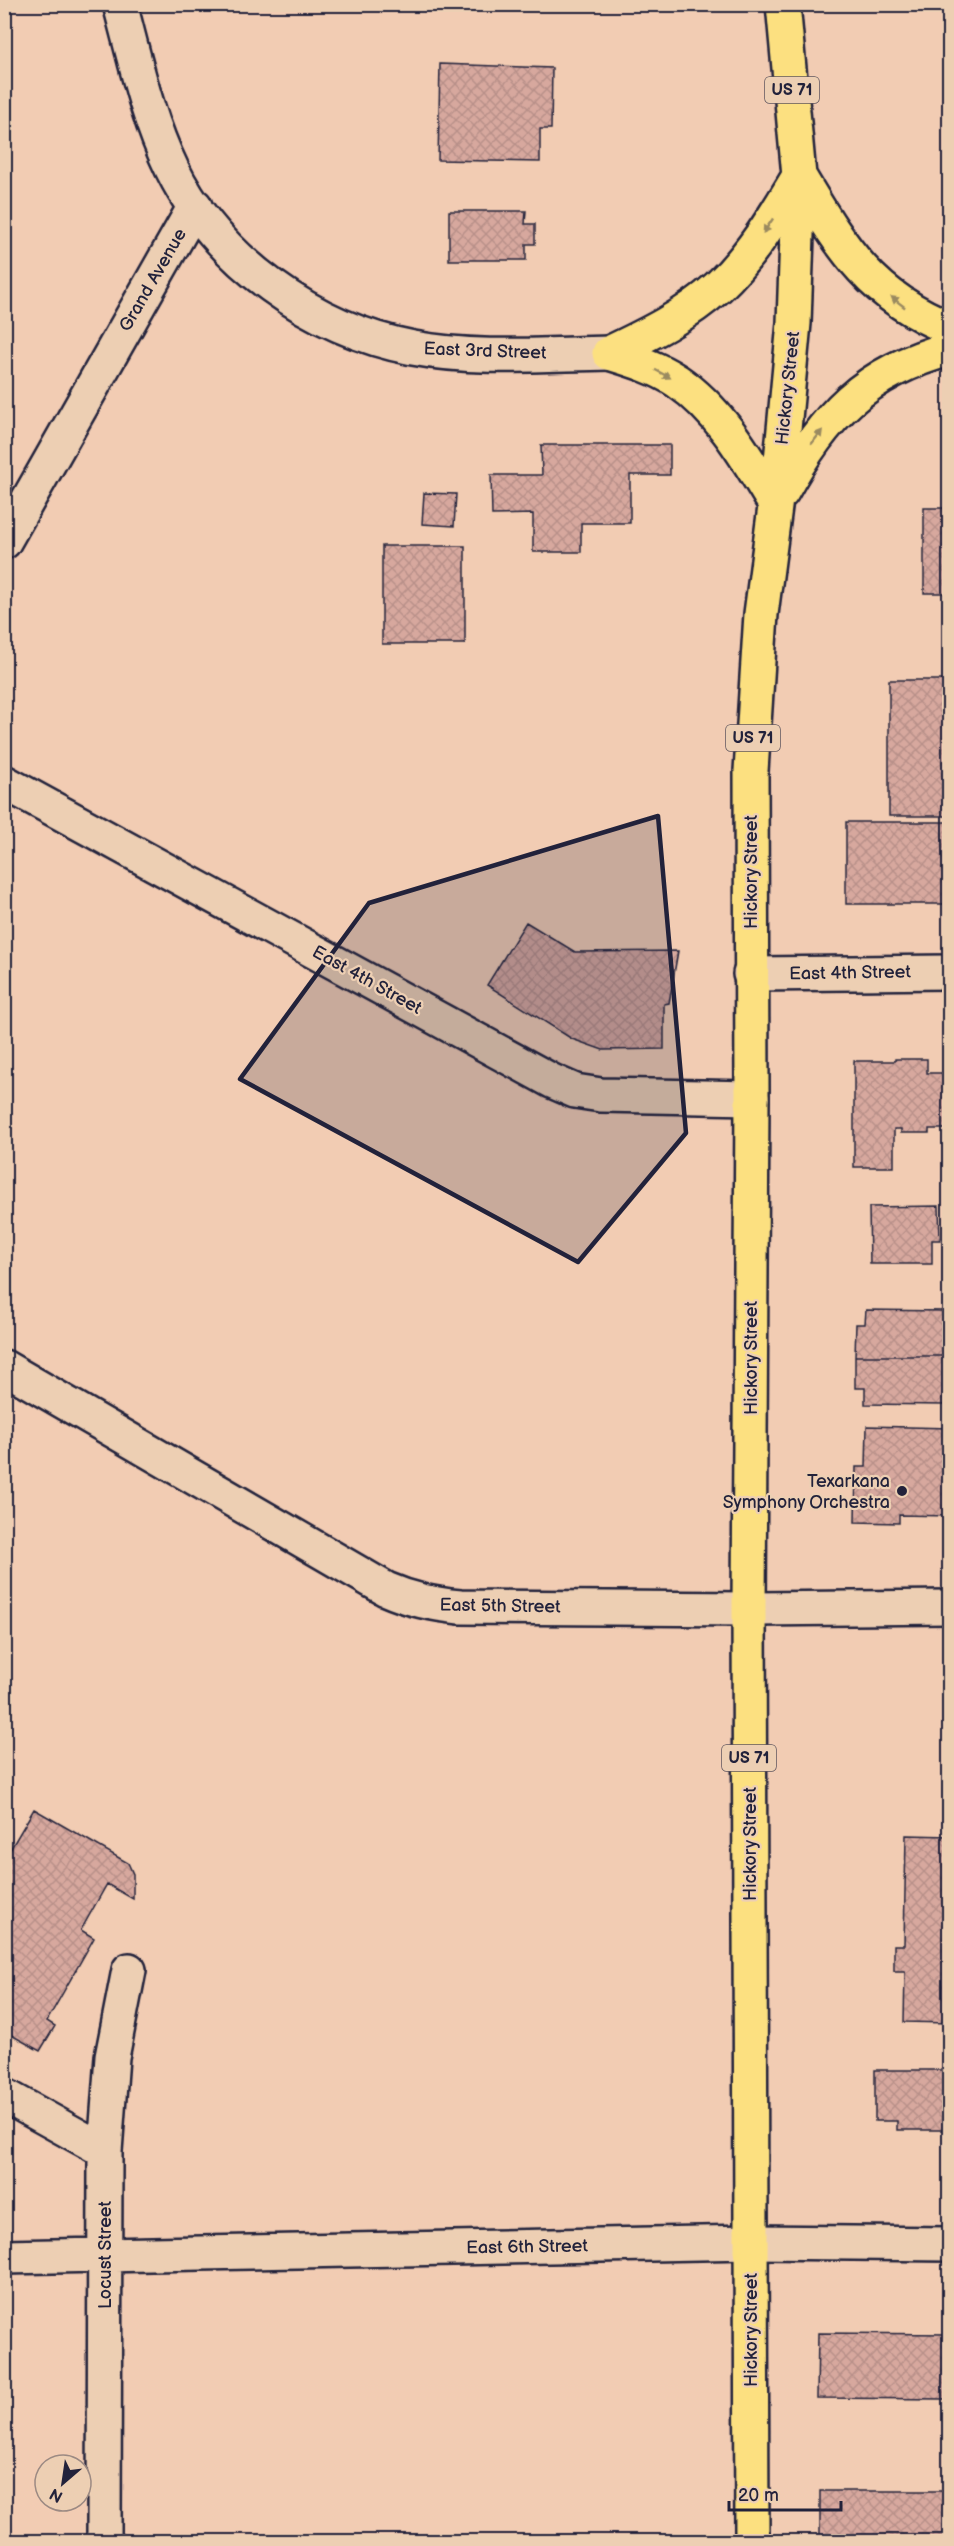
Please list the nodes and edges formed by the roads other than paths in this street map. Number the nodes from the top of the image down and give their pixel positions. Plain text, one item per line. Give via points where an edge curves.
1 (783, 4) edge
2 (121, 6) edge
3 (799, 176) junction
4 (195, 206) junction
5 (950, 328) edge
6 (950, 349) edge
7 (609, 353) junction
8 (775, 504) junction
9 (4, 542) edge
10 (4, 782) edge
11 (950, 972) edge
12 (750, 974) junction
13 (752, 1098) junction
14 (4, 1367) edge
15 (950, 1607) edge
16 (749, 1609) junction
17 (129, 1970) dead end
18 (4, 2095) edge
19 (105, 2151) junction
20 (751, 2242) junction
21 (950, 2244) edge
22 (105, 2256) junction
23 (4, 2257) edge
24 (104, 2541) edge
25 (752, 2541) edge

1 - 3 main road, US 71
2 - 4 street, Grand Avenue via 155,129 173,171
5 -> 3 main road via 905,308 858,266 836,238
3 -> 7 main road via 768,228 718,287 656,330
3 - 8 main road, Hickory Street / US 71 via 794,323
4 - 7 street, East 3rd Street via 246,266 278,290 307,309 374,338 456,353
4 - 9 street, Grand Avenue
8 -> 6 main road via 815,438 860,389 885,373
7 -> 8 main road via 646,364 698,397 718,418
8 - 12 main road, Hickory Street / US 71 via 755,685
10 - 13 street, East 4th Street via 575,1091
11 - 12 street, East 4th Street
12 - 13 main road, Hickory Street / US 71
13 - 16 main road, Hickory Street / US 71
14 - 16 street, East 5th Street via 407,1598 460,1607
15 - 16 street, East 5th Street
16 - 20 main road, Hickory Street / US 71
17 - 19 street, Locust Street via 112,2057
18 - 19 street
19 - 22 street, Locust Street
20 - 21 street, East 6th Street
20 - 22 street, East 6th Street
20 - 25 main road, Hickory Street / US 71
22 - 23 street, East 6th Street
22 - 24 street, Locust Street

